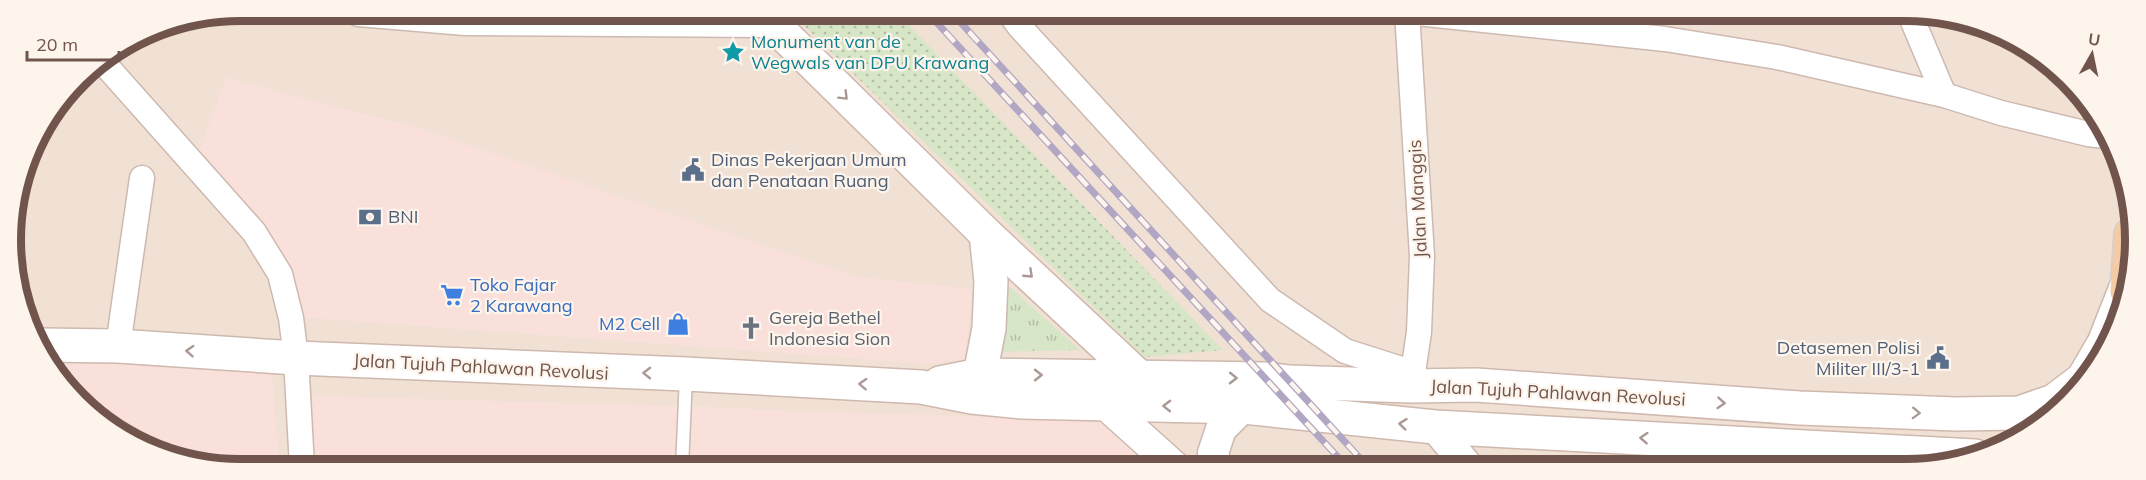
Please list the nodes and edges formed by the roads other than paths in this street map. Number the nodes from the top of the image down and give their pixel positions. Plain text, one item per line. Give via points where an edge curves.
1 (768, 21) edge
2 (1015, 21) edge
3 (1408, 21) edge
4 (1493, 21) edge
5 (1913, 21) edge
6 (107, 66) edge
7 (1944, 95) junction
8 (2098, 135) edge
9 (142, 178) dead end
10 (986, 234) junction
11 (48, 345) edge
12 (118, 346) junction
13 (289, 358) junction
14 (686, 374) junction
15 (980, 375) junction
16 (1138, 376) junction
17 (1412, 379) junction
18 (921, 387) junction
19 (2057, 399) edge
20 (1106, 405) junction
21 (1243, 407) junction
22 (1435, 427) junction
23 (1950, 455) edge
24 (1149, 457) edge
25 (301, 459) edge
26 (682, 459) edge
27 (1215, 459) edge
28 (1462, 459) edge

1 -> 10 main road
2 - 17 street via 1270,300 1345,351
3 - 17 street, Jalan Manggis via 1422,256 1419,332
4 - 7 street via 1665,39 1777,57
5 - 7 street
6 - 13 street via 254,232 280,274 291,318
7 - 8 street via 2001,113
9 - 12 street
10 - 15 main road via 990,305
10 -> 16 main road
11 - 12 main road, Jalan Tujuh Pahlawan Revolusi
13 -> 12 main road, Jalan Tujuh Pahlawan Revolusi
14 -> 13 main road, Jalan Tujuh Pahlawan Revolusi
13 - 25 street
18 -> 14 main road, Jalan Tujuh Pahlawan Revolusi
14 - 26 lane
15 -> 16 main road, Jalan Tujuh Pahlawan Revolusi
15 - 18 main road, Jalan Tujuh Pahlawan Revolusi
16 -> 17 main road, Jalan Tujuh Pahlawan Revolusi via 1289,382
17 -> 19 main road, Jalan Tujuh Pahlawan Revolusi via 1800,408 1956,414 2019,413
18 - 20 main road, Jalan Tujuh Pahlawan Revolusi via 1001,400
21 -> 20 main road, Jalan Tujuh Pahlawan Revolusi
20 - 24 street
22 -> 21 main road, Jalan Tujuh Pahlawan Revolusi
21 - 27 street via 1221,429
23 -> 22 main road, Jalan Tujuh Pahlawan Revolusi
22 - 28 street

